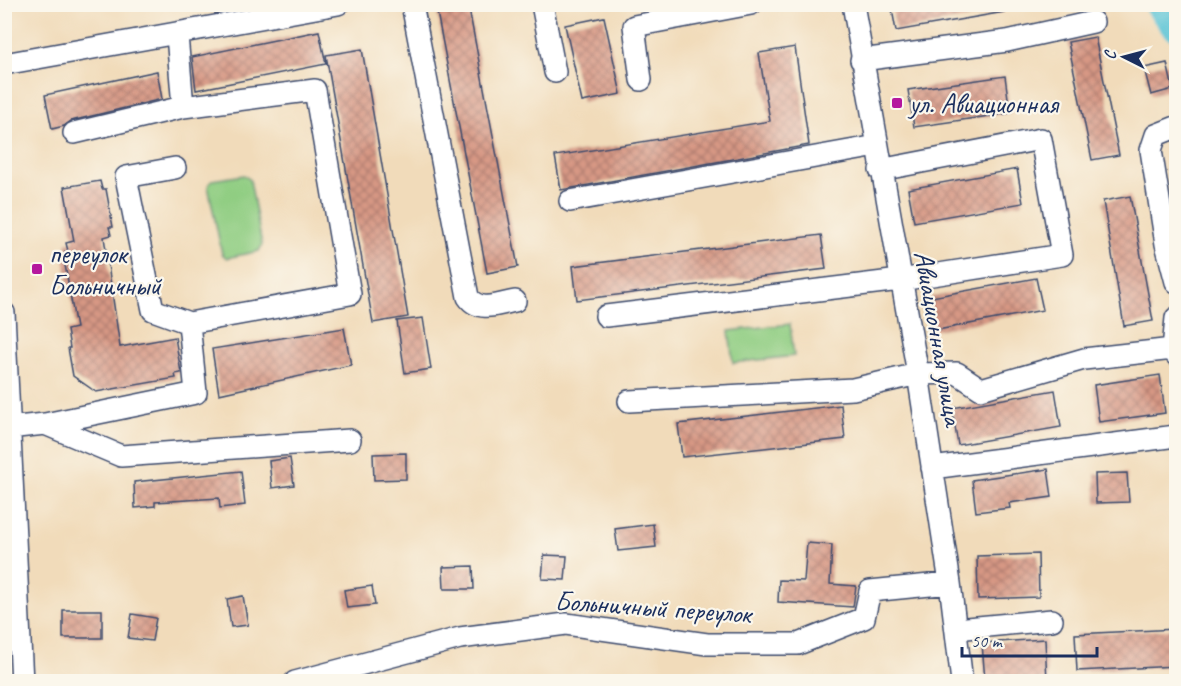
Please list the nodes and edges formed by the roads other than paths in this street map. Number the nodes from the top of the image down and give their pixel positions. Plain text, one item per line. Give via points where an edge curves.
1 (338, 4) edge
2 (412, 4) edge
3 (542, 4) edge
4 (751, 4) edge
5 (853, 4) edge
6 (1094, 22) dead end
7 (177, 35) junction
8 (861, 60) junction
9 (4, 64) edge
10 (555, 72) dead end
11 (641, 80) dead end
12 (183, 107) junction
13 (1176, 127) edge
14 (74, 133) dead end
15 (877, 146) junction
16 (175, 168) dead end
17 (880, 170) junction
18 (570, 201) dead end
19 (900, 280) junction
20 (1176, 282) edge
21 (515, 301) dead end
22 (4, 313) edge
23 (606, 316) dead end
24 (1176, 318) edge
25 (189, 323) junction
26 (1175, 349) edge
27 (918, 374) junction
28 (629, 401) dead end
29 (45, 424) junction
30 (8, 428) junction
31 (1176, 436) edge
32 (350, 440) dead end
33 (932, 468) junction
34 (950, 584) junction
35 (1052, 620) dead end
36 (956, 629) junction
37 (22, 681) edge
38 (295, 681) edge
39 (962, 681) edge

1 - 7 street
2 - 21 street via 468,297 475,305 484,307
3 - 10 street
4 - 11 street via 634,26
5 - 8 street, Авиационная улица
6 - 8 street via 1007,41
7 - 9 street
7 - 12 street
8 - 15 street, Авиационная улица
12 - 14 street
12 - 25 street via 315,90 350,294
13 - 20 street via 1156,135 1151,150
15 - 17 street, Авиационная улица
15 - 18 street
16 - 25 street via 126,177 153,310
17 - 19 street, Авиационная улица
17 - 19 street via 1041,139 1056,210 1062,255
19 - 23 street
19 - 27 street, Авиационная улица
22 - 30 street
24 - 26 street
25 - 29 street via 196,393
26 - 27 street via 1084,359 981,389 957,374
27 - 28 street via 853,390
27 - 33 street, Авиационная улица
29 - 30 street
29 - 32 street via 121,456
30 - 37 street
31 - 33 street
33 - 34 street, Авиационная улица
34 - 36 street, Авиационная улица
34 - 38 street, Больничный переулок via 870,591 864,618 798,645 707,644 566,624 460,638
35 - 36 street
36 - 39 street, Авиационная улица

